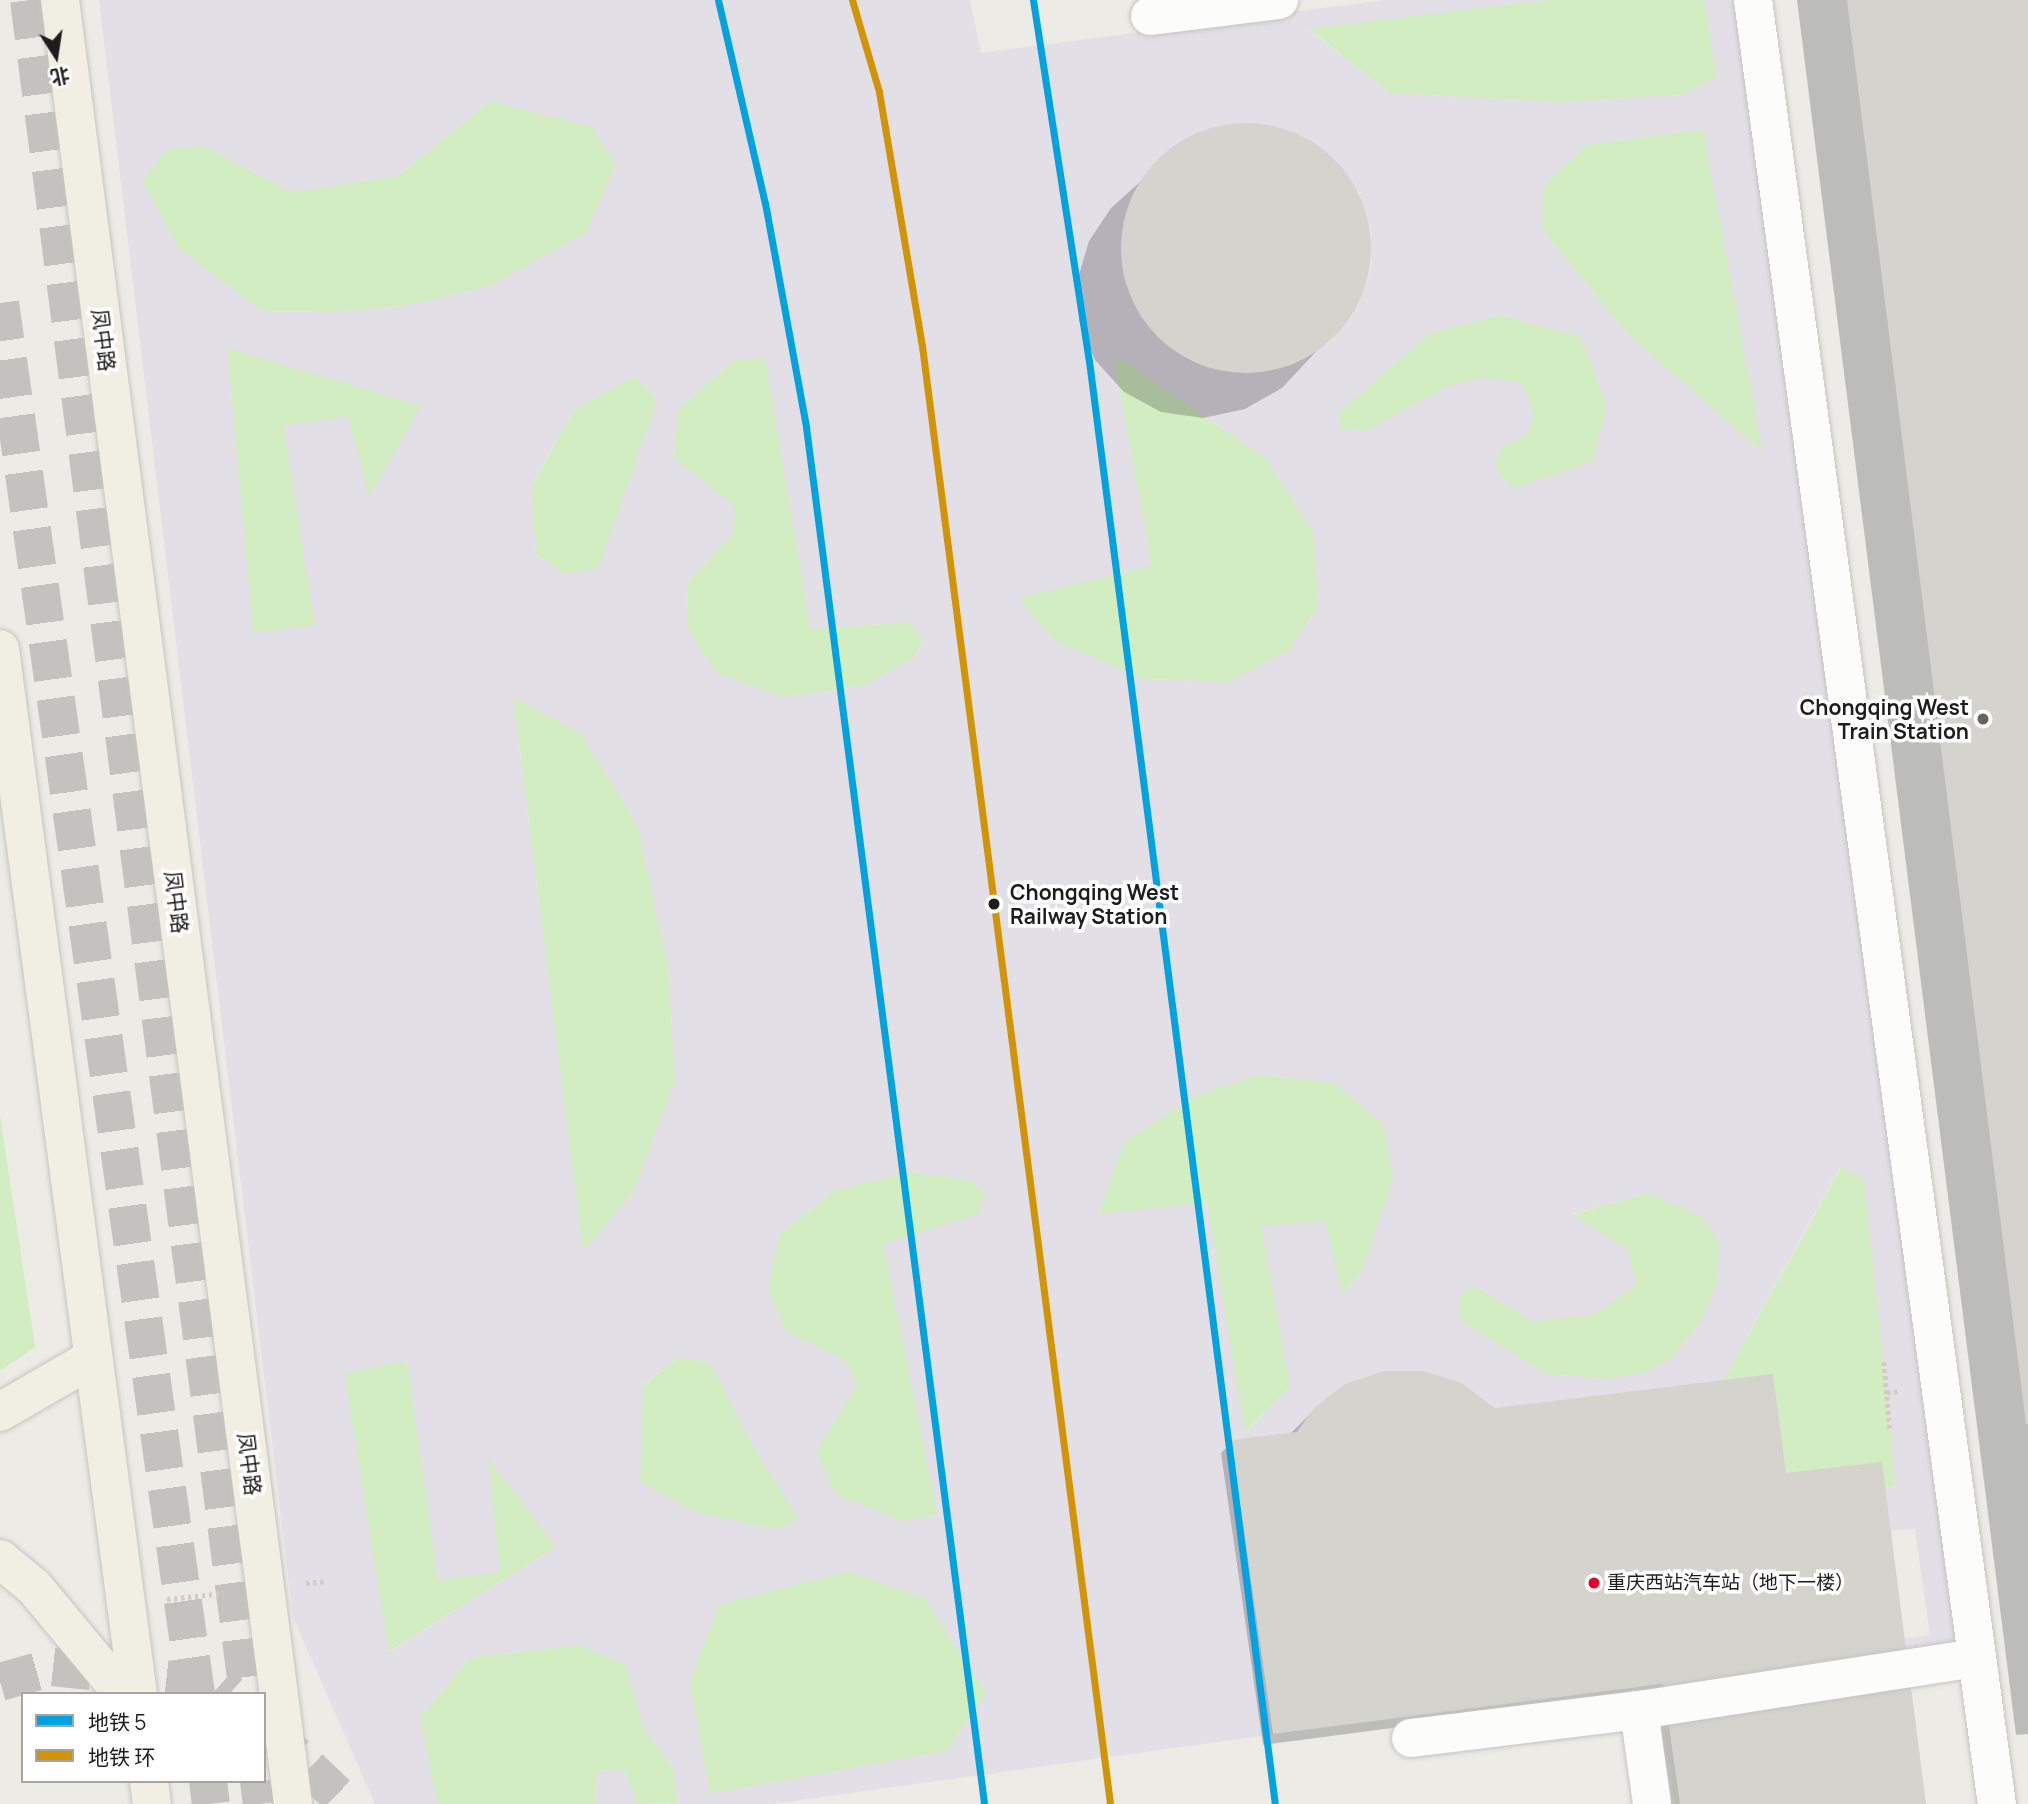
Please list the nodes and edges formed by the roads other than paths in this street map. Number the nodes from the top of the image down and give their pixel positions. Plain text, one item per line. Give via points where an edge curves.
1 (60, 0) edge
2 (1279, 0) edge
3 (1753, 0) edge
4 (1150, 16) dead end
5 (0, 649) edge
6 (93, 1358) junction
7 (0, 1412) edge
8 (0, 1559) edge
9 (1976, 1658) junction
10 (121, 1692) edge
11 (138, 1692) edge
12 (1640, 1710) junction
13 (1411, 1738) dead end
14 (149, 1783) edge
15 (152, 1804) edge
16 (293, 1804) edge
17 (1652, 1804) edge
18 (1997, 1804) edge

1 - 16 main road, 凤中路
2 - 4 lane
3 - 9 lane
5 - 6 main road
6 - 7 main road
6 - 11 main road
8 - 10 main road via 34,1587
9 - 12 lane
9 - 18 lane
12 - 13 lane
12 - 17 lane
14 - 15 main road

